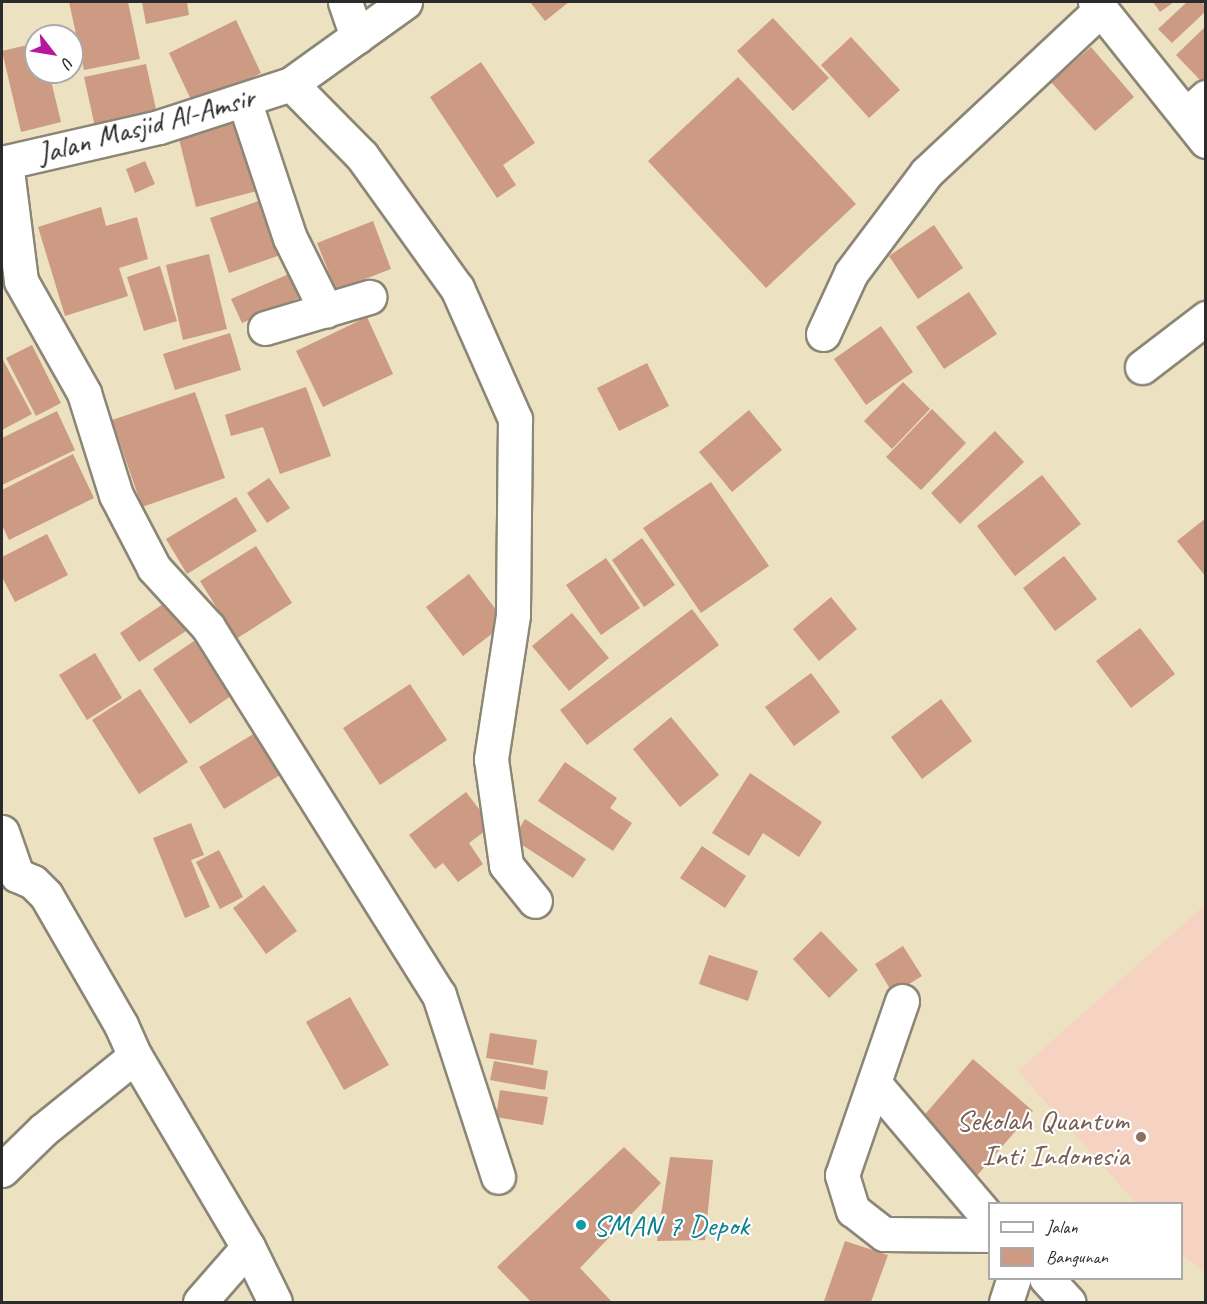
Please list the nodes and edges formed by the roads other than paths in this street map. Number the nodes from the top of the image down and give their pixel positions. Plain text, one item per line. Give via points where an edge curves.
1 (345, 2) edge
2 (405, 2) edge
3 (1098, 5) edge
4 (357, 37) junction
5 (291, 84) junction
6 (244, 100) junction
7 (1196, 106) edge
8 (1206, 141) edge
9 (4, 158) edge
10 (11, 289) edge
11 (369, 297) dead end
12 (326, 312) junction
13 (1206, 318) edge
14 (265, 328) dead end
15 (823, 334) dead end
16 (1142, 367) dead end
17 (2, 832) edge
18 (9, 879) edge
19 (535, 901) dead end
20 (902, 1001) dead end
21 (135, 1056) junction
22 (874, 1083) junction
23 (2, 1170) edge
24 (498, 1177) dead end
25 (988, 1218) edge
26 (988, 1236) edge
27 (248, 1247) junction
28 (1013, 1280) edge
29 (1048, 1280) edge
30 (201, 1302) edge
31 (275, 1302) edge
32 (1006, 1302) edge
33 (1068, 1302) edge

1 - 4 street
2 - 4 street, Jalan Masjid Al-Amsir
3 - 7 street
3 - 15 street via 926,173 851,273
4 - 5 street, Jalan Masjid Al-Amsir
5 - 6 street, Jalan Masjid Al-Amsir
5 - 19 street via 362,156 457,288 515,419 513,615 491,759 506,865
6 - 9 street, Jalan Masjid Al-Amsir via 159,127
6 - 12 street via 290,238
7 - 8 street
9 - 10 street, Jalan Masjid Al-Amsir
10 - 24 street via 84,393 116,495 154,568 208,627 439,995
11 - 12 street
12 - 14 street
13 - 16 street
17 - 18 street
18 - 21 street via 33,882 46,895 122,1025
20 - 22 street
21 - 23 street via 43,1130
21 - 27 street
22 - 25 street
22 - 26 street via 842,1175 853,1210 884,1234
27 - 30 street
27 - 31 street
28 - 32 street
29 - 33 street

